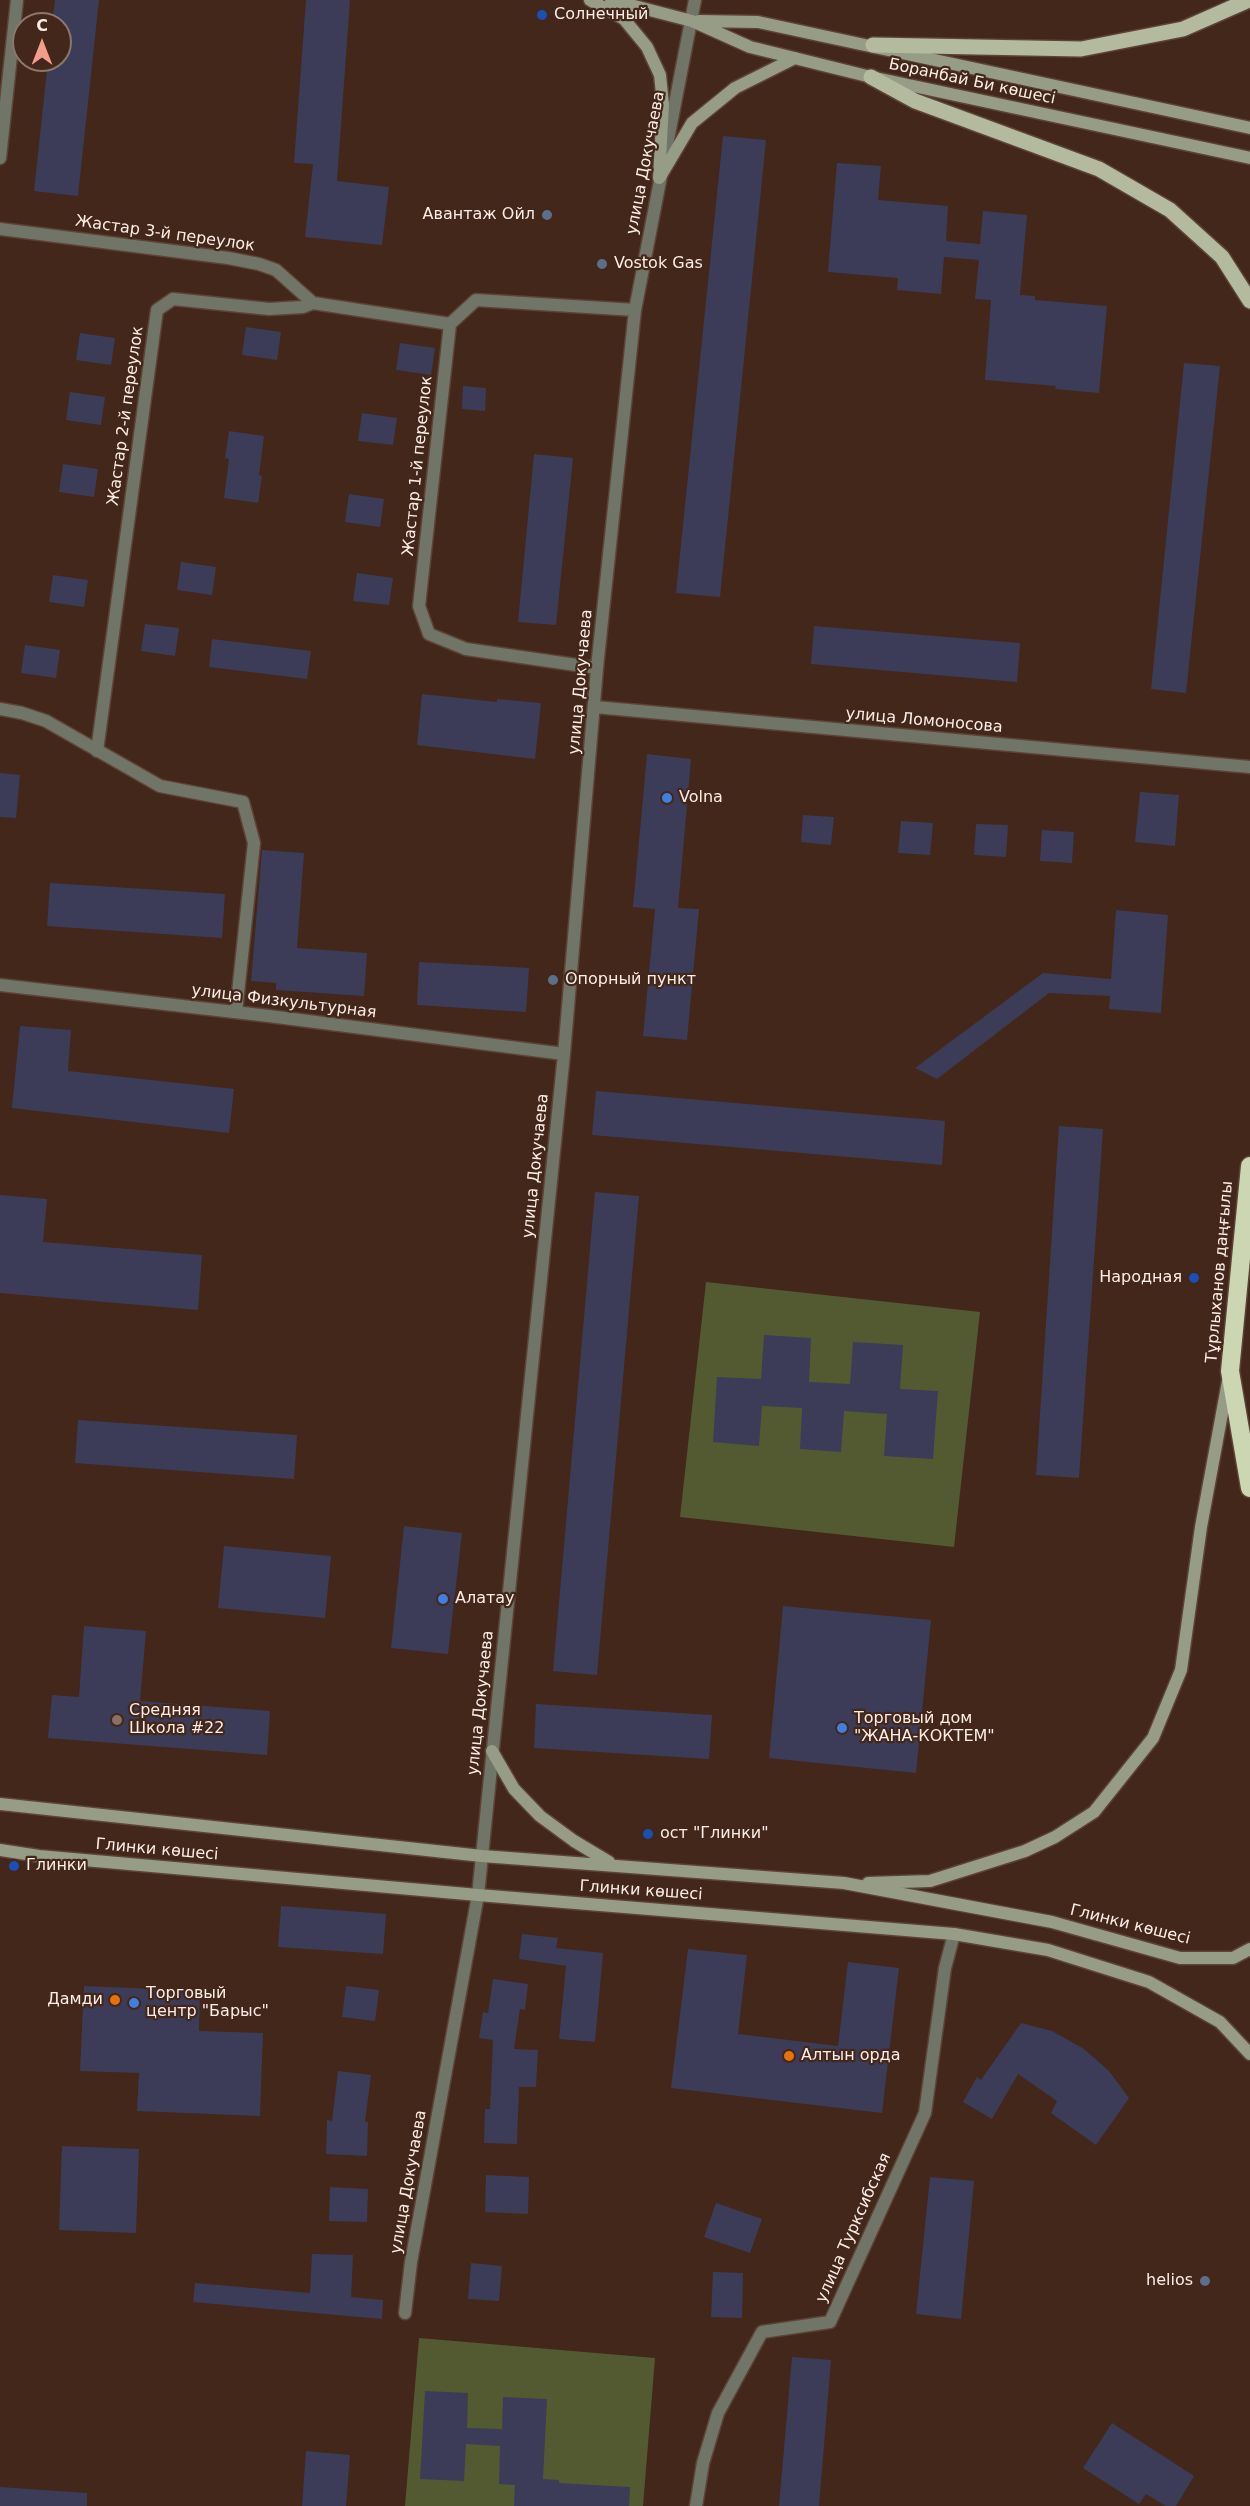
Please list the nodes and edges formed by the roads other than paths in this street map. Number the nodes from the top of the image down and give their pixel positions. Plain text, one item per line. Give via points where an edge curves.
1 (17, 0) edge
2 (590, 0) edge
3 (611, 0) edge
4 (695, 0) edge
5 (1249, 0) edge
6 (692, 21) junction
7 (873, 45) junction
8 (795, 58) junction
9 (871, 77) junction
10 (1250, 128) edge
11 (0, 158) edge
12 (1250, 158) edge
13 (659, 178) junction
14 (0, 229) edge
15 (1250, 301) edge
16 (313, 303) junction
17 (635, 310) junction
18 (450, 324) junction
19 (597, 669) junction
20 (595, 707) junction
21 (0, 709) edge
22 (97, 751) junction
23 (1250, 767) edge
24 (0, 985) edge
25 (236, 1012) junction
26 (564, 1054) junction
27 (1250, 1166) edge
28 (1230, 1371) junction
29 (1250, 1488) edge
30 (492, 1751) junction
31 (0, 1804) edge
32 (0, 1850) edge
33 (482, 1856) junction
34 (613, 1865) junction
35 (844, 1883) junction
36 (478, 1895) junction
37 (954, 1934) junction
38 (1250, 1949) edge
39 (1250, 2054) edge
40 (405, 2313) dead end
41 (696, 2506) edge

1 - 11 street
2 - 13 main road via 624,19 647,47 660,75 663,104
3 - 6 main road, Боранбай Би көшесі
4 - 6 street, улица Докучаева
5 - 7 main road via 1183,29 1081,49
6 - 7 main road, Боранбай Би көшесі via 758,22
6 - 8 main road, Боранбай Би көшесі via 750,47
6 - 13 street, улица Докучаева
7 - 10 main road, Боранбай Би көшесі
8 - 9 main road, Боранбай Би көшесі
8 - 13 main road via 735,88 692,123
9 - 12 main road, Боранбай Би көшесі
9 - 15 main road via 915,101 1100,169 1170,210 1222,258
13 - 17 street, улица Докучаева
14 - 16 street, Жастар 3-й переулок via 259,264 276,270
16 - 18 street, Жастар 2-й переулок
16 - 22 street, Жастар 2-й переулок via 269,309 173,299 157,310
17 - 18 street via 476,300
17 - 19 street, улица Докучаева
18 - 19 street, Жастар 1-й переулок via 419,606 425,625 429,634 466,649
19 - 20 street, улица Докучаева
20 - 23 street, улица Ломоносова
20 - 26 street, улица Докучаева
21 - 22 street via 46,721
22 - 25 street via 160,786 243,802 254,843
24 - 25 street, улица Физкультурная
25 - 26 street, улица Физкультурная
26 - 30 street, улица Докучаева
27 - 28 highway, Тұрлыханов даңғылы
28 - 29 highway, Тұрлыханов даңғылы
28 - 35 main road via 1201,1527 1181,1670 1153,1738 1094,1812 1055,1838 930,1881
30 - 33 street, улица Докучаева
30 - 34 main road via 514,1789 540,1816
31 - 33 main road, Глинки көшесі
32 - 36 main road, Глинки көшесі
33 - 34 main road, Глинки көшесі
33 - 36 street, улица Докучаева
34 - 35 main road, Глинки көшесі
35 - 38 main road, Глинки көшесі via 1052,1922 1180,1958 1233,1958
36 - 37 main road, Глинки көшесі
36 - 40 street, улица Докучаева
37 - 39 main road, Глинки көшесі via 1048,1950 1149,1982 1220,2022
37 - 41 street, улица Турксибская via 945,1968 925,2113 830,2322 762,2332 718,2413 703,2463

